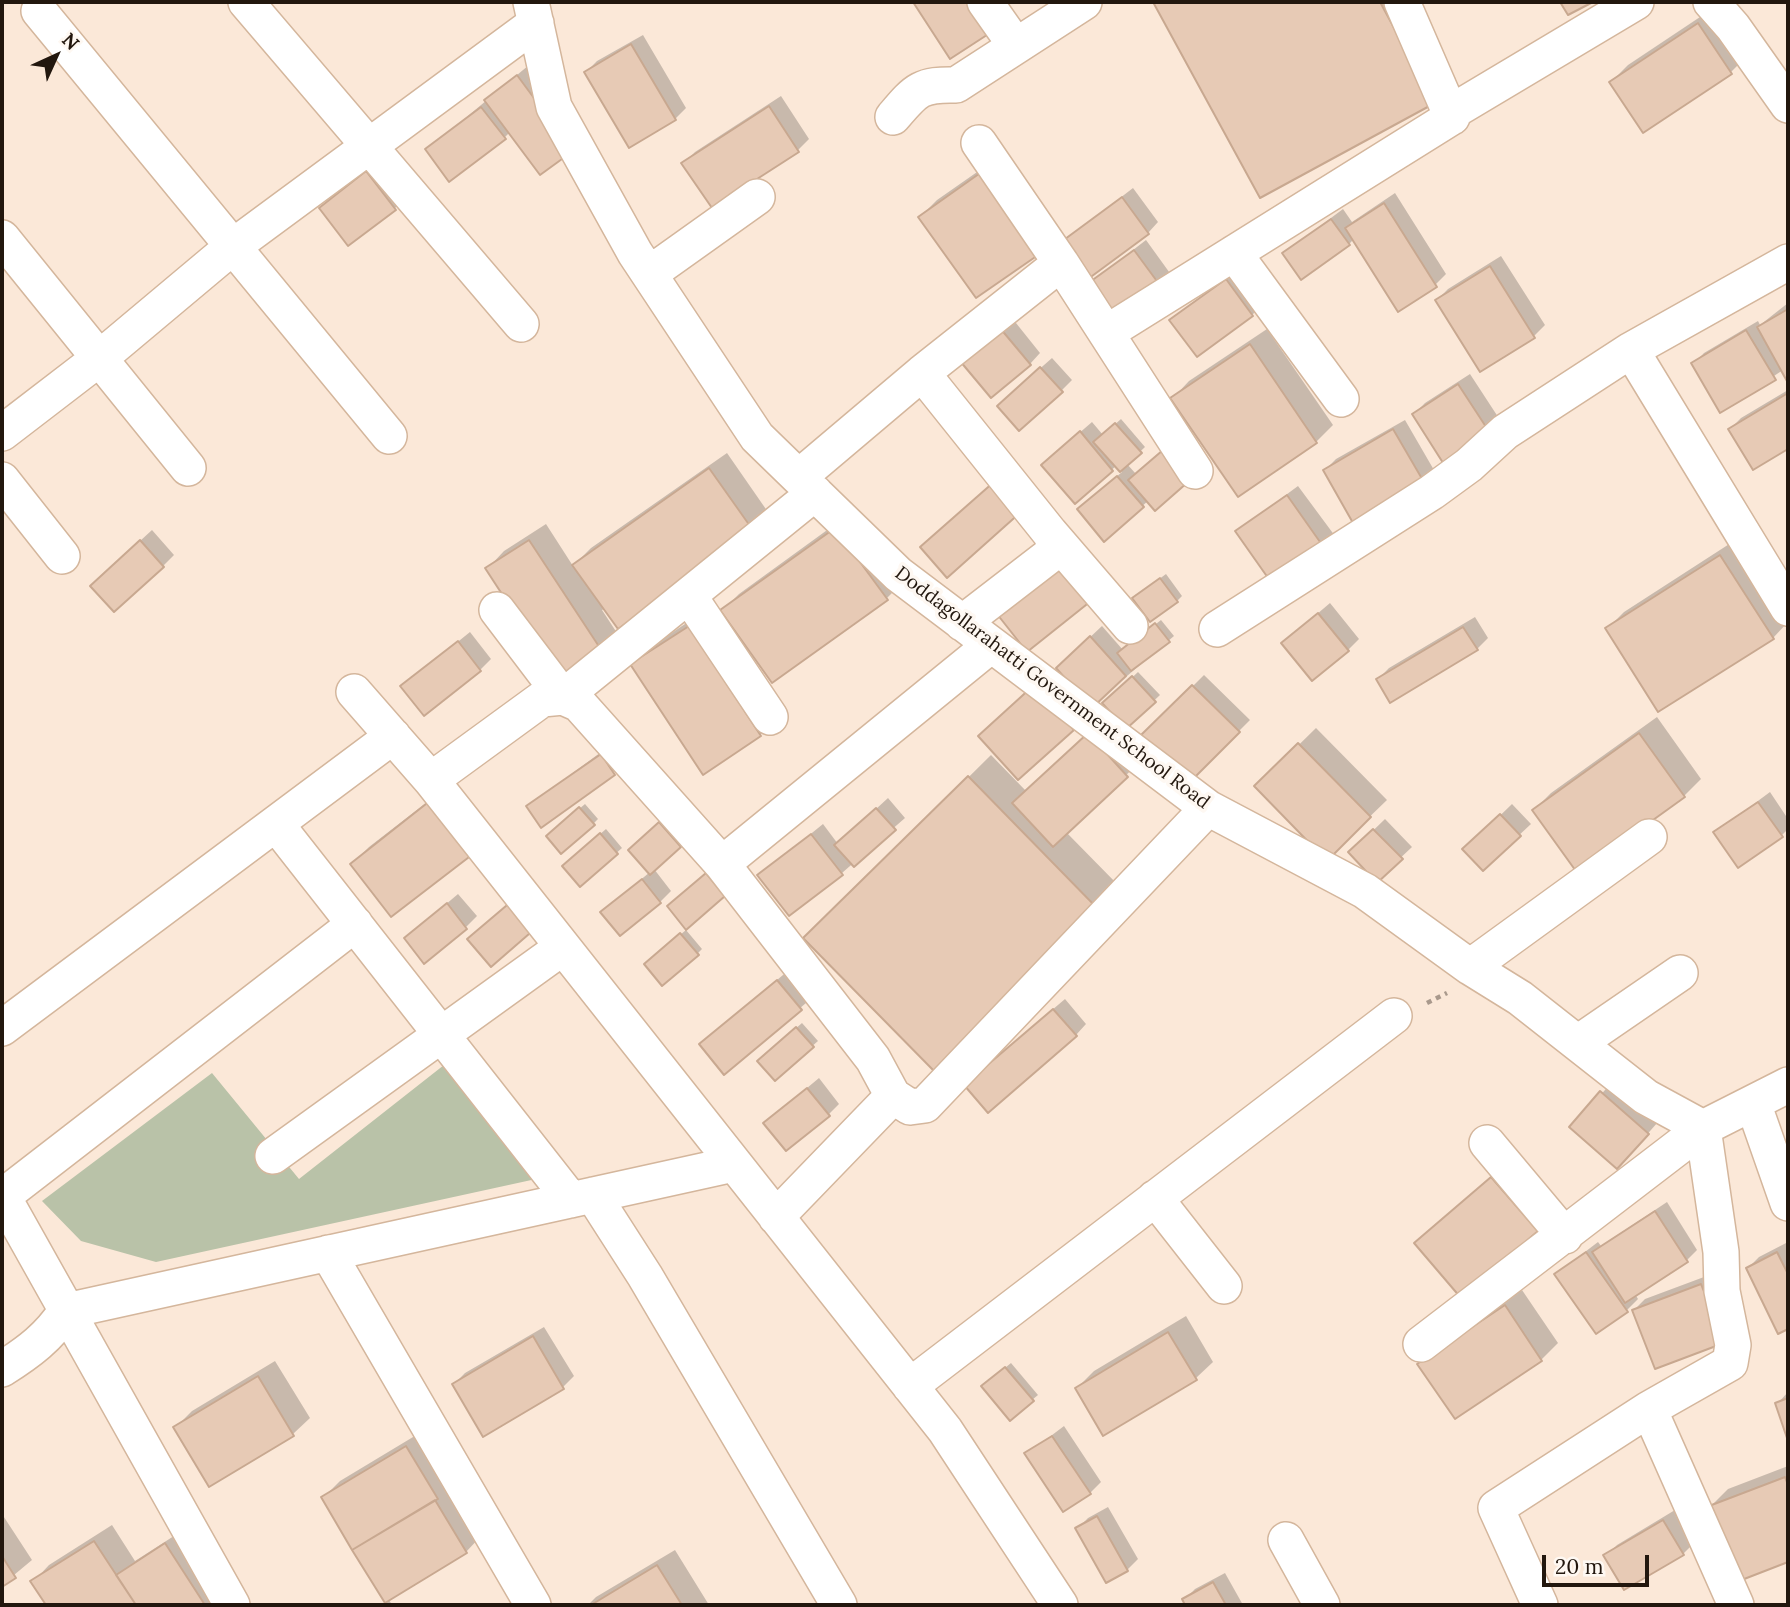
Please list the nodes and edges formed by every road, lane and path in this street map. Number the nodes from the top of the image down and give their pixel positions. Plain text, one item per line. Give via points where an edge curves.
1 (246, 2) edge
2 (985, 2) edge
3 (1084, 2) edge
4 (1402, 2) edge
5 (1636, 2) edge
6 (1711, 2) edge
7 (38, 11) dead end
8 (534, 13) edge
9 (1016, 46) junction
10 (1788, 105) edge
11 (893, 117) dead end
12 (1451, 117) junction
13 (979, 143) dead end
14 (368, 147) junction
15 (757, 197) dead end
16 (2, 238) edge
17 (231, 248) junction
18 (1234, 253) junction
19 (1788, 262) edge
20 (1061, 263) junction
21 (649, 274) junction
22 (521, 324) dead end
23 (1106, 333) junction
24 (1631, 350) junction
25 (101, 357) junction
26 (922, 373) junction
27 (1341, 399) dead end
28 (2, 433) edge
29 (390, 436) dead end
30 (188, 468) dead end
31 (1195, 471) dead end
32 (2, 480) edge
33 (807, 485) junction
34 (1050, 533) junction
35 (62, 556) dead end
36 (689, 597) junction
37 (1788, 608) edge
38 (497, 610) dead end
39 (962, 623) junction
40 (1130, 626) dead end
41 (1217, 629) dead end
42 (991, 645) junction
43 (354, 692) dead end
44 (563, 697) junction
45 (770, 717) dead end
46 (393, 736) junction
47 (431, 780) junction
48 (1208, 808) junction
49 (276, 824) junction
50 (1649, 837) dead end
51 (722, 864) junction
52 (355, 924) junction
53 (563, 947) junction
54 (1470, 967) junction
55 (1680, 973) dead end
56 (1394, 1016) joint
57 (2, 1028) edge
58 (441, 1034) junction
59 (1578, 1043) junction
60 (1788, 1085) edge
61 (893, 1096) junction
62 (1753, 1103) junction
63 (1703, 1128) junction
64 (1487, 1143) dead end
65 (273, 1156) dead end
66 (734, 1164) junction
67 (2, 1196) edge
68 (582, 1197) junction
69 (1155, 1198) junction
70 (1788, 1203) edge
71 (776, 1217) junction
72 (1565, 1236) junction
73 (328, 1253) junction
74 (1224, 1286) dead end
75 (66, 1311) junction
76 (1421, 1344) dead end
77 (2, 1369) edge
78 (910, 1386) junction
79 (1650, 1409) junction
80 (1286, 1541) dead end
81 (232, 1605) edge
82 (533, 1605) edge
83 (839, 1605) edge
84 (1060, 1605) edge
85 (1322, 1605) edge
86 (1540, 1605) edge
87 (1736, 1605) edge

1 - 14 street
2 - 9 street
3 - 9 street
4 - 12 street
5 - 12 street via 1455,110
6 - 10 street
7 - 17 street
8 - 14 street
8 - 21 street, Doddagollarahatti Government School Road via 554,107
9 - 11 street via 956,85 917,89
12 - 18 street
13 - 20 street
14 - 17 street
14 - 22 street
15 - 21 street
16 - 25 street
17 - 25 street
17 - 29 street
18 - 23 street
18 - 27 street
19 - 24 street
20 - 23 street
20 - 26 street
21 - 33 street, Doddagollarahatti Government School Road via 757,437
23 - 31 street
24 - 37 street
24 - 41 street via 1505,432 1432,492
25 - 28 street
25 - 30 street
26 - 33 street
26 - 34 street
32 - 35 street
33 - 36 street
33 - 39 street, Doddagollarahatti Government School Road via 898,574
34 - 39 street via 1058,549
34 - 40 street
36 - 44 street
36 - 45 street
38 - 44 street
39 - 42 street, Doddagollarahatti Government School Road
42 - 48 street, Doddagollarahatti Government School Road
42 - 51 street
43 - 46 street
44 - 47 street via 542,699
44 - 51 street via 579,704
46 - 47 street
46 - 49 street
47 - 53 street
48 - 54 street, Doddagollarahatti Government School Road via 1365,891
48 - 61 street via 925,1105 910,1107
49 - 52 street
49 - 57 street
50 - 54 street
51 - 61 street via 873,1059
52 - 58 street
52 - 67 street
53 - 58 street
53 - 66 street
54 - 56 path via 1443,997
54 - 59 street, Doddagollarahatti Government School Road
55 - 59 street
56 - 69 street
58 - 65 street
58 - 68 street
59 - 63 street, Doddagollarahatti Government School Road via 1646,1097
60 - 62 street
61 - 71 street
62 - 63 street
62 - 70 street
63 - 72 street
63 - 79 street via 1721,1252 1722,1291 1733,1345 1730,1363
64 - 72 street
66 - 68 street
66 - 71 street
67 - 75 street
68 - 73 street
68 - 83 street via 645,1276
69 - 74 street
69 - 78 street
71 - 78 street
72 - 76 street
73 - 75 street
73 - 82 street
75 - 77 street via 34,1349
75 - 81 street
78 - 84 street via 945,1430
79 - 86 street via 1496,1508
79 - 87 street
80 - 85 street

